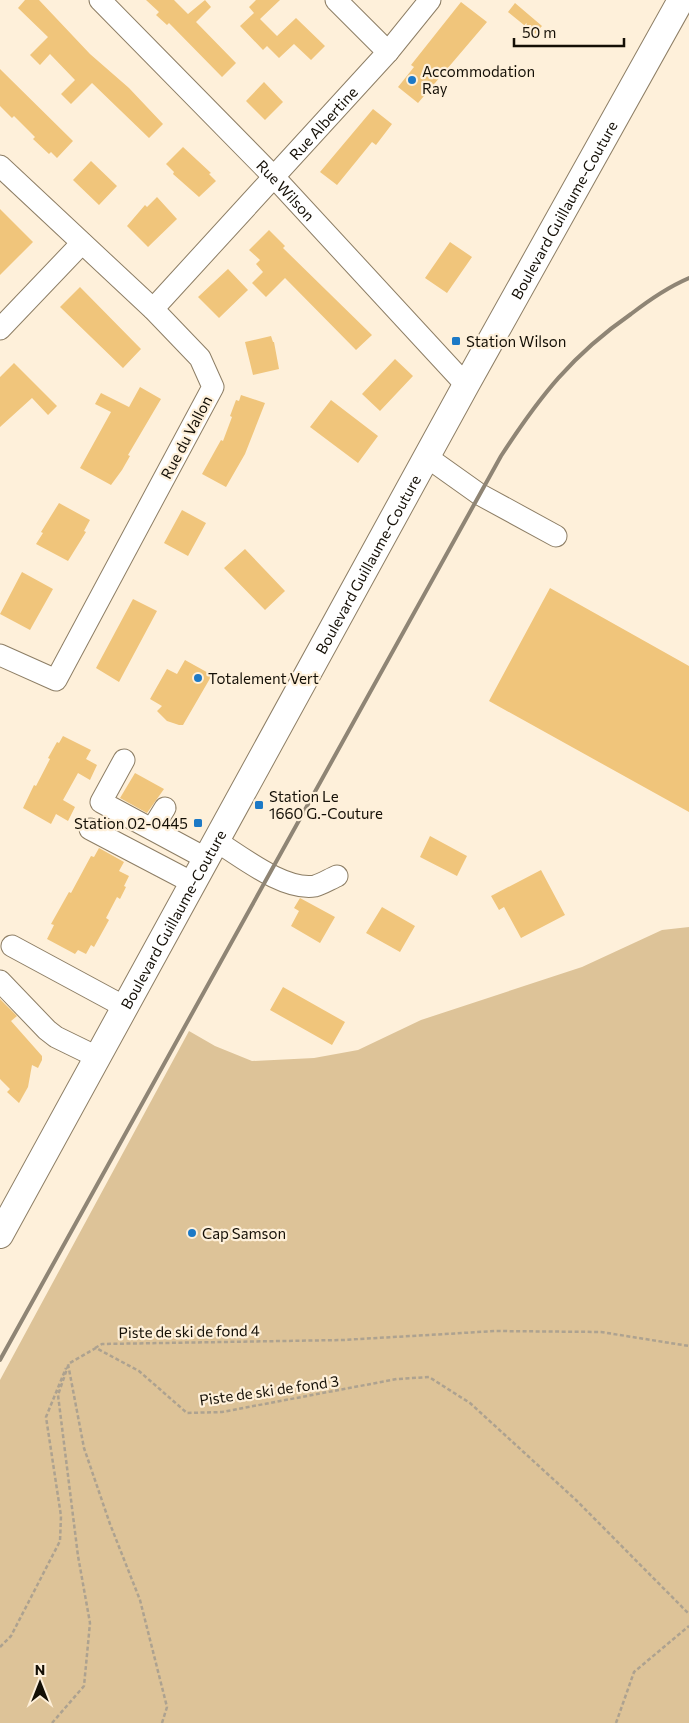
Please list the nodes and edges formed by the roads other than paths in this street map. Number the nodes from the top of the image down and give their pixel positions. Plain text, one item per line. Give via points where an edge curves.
1 (100, 0) edge
2 (336, 0) edge
3 (430, 0) edge
4 (681, 0) edge
5 (388, 52) junction
6 (0, 166) edge
7 (274, 177) junction
8 (82, 243) junction
9 (153, 309) junction
10 (0, 329) edge
11 (466, 385) junction
12 (427, 457) junction
13 (556, 536) dead end
14 (0, 655) edge
15 (124, 760) dead end
16 (165, 808) dead end
17 (152, 829) junction
18 (90, 830) dead end
19 (211, 850) junction
20 (336, 876) dead end
21 (193, 883) junction
22 (12, 946) dead end
23 (0, 981) edge
24 (125, 1007) junction
25 (97, 1057) junction
26 (0, 1235) edge

1 - 7 street, Rue Wilson
2 - 5 street
3 - 5 street, Rue Albertine
4 - 11 main road, Boulevard Guillaume-Couture
5 - 7 street, Rue Albertine
6 - 8 street, Rue du Vallon
7 - 9 street, Rue Albertine
7 - 11 street, Rue Wilson
8 - 9 street, Rue du Vallon
8 - 10 street
9 - 14 street, Rue du Vallon via 200,358 213,387 56,680
11 - 12 main road, Boulevard Guillaume-Couture
12 - 13 street via 479,494
12 - 19 main road, Boulevard Guillaume-Couture
15 - 17 street via 101,802
16 - 17 street
17 - 19 street
18 - 21 street
19 - 20 street via 294,886 315,886
19 - 21 main road, Boulevard Guillaume-Couture
21 - 24 main road, Boulevard Guillaume-Couture
22 - 24 street
23 - 25 street via 47,1030
24 - 25 main road, Boulevard Guillaume-Couture
25 - 26 main road, Boulevard Guillaume-Couture

